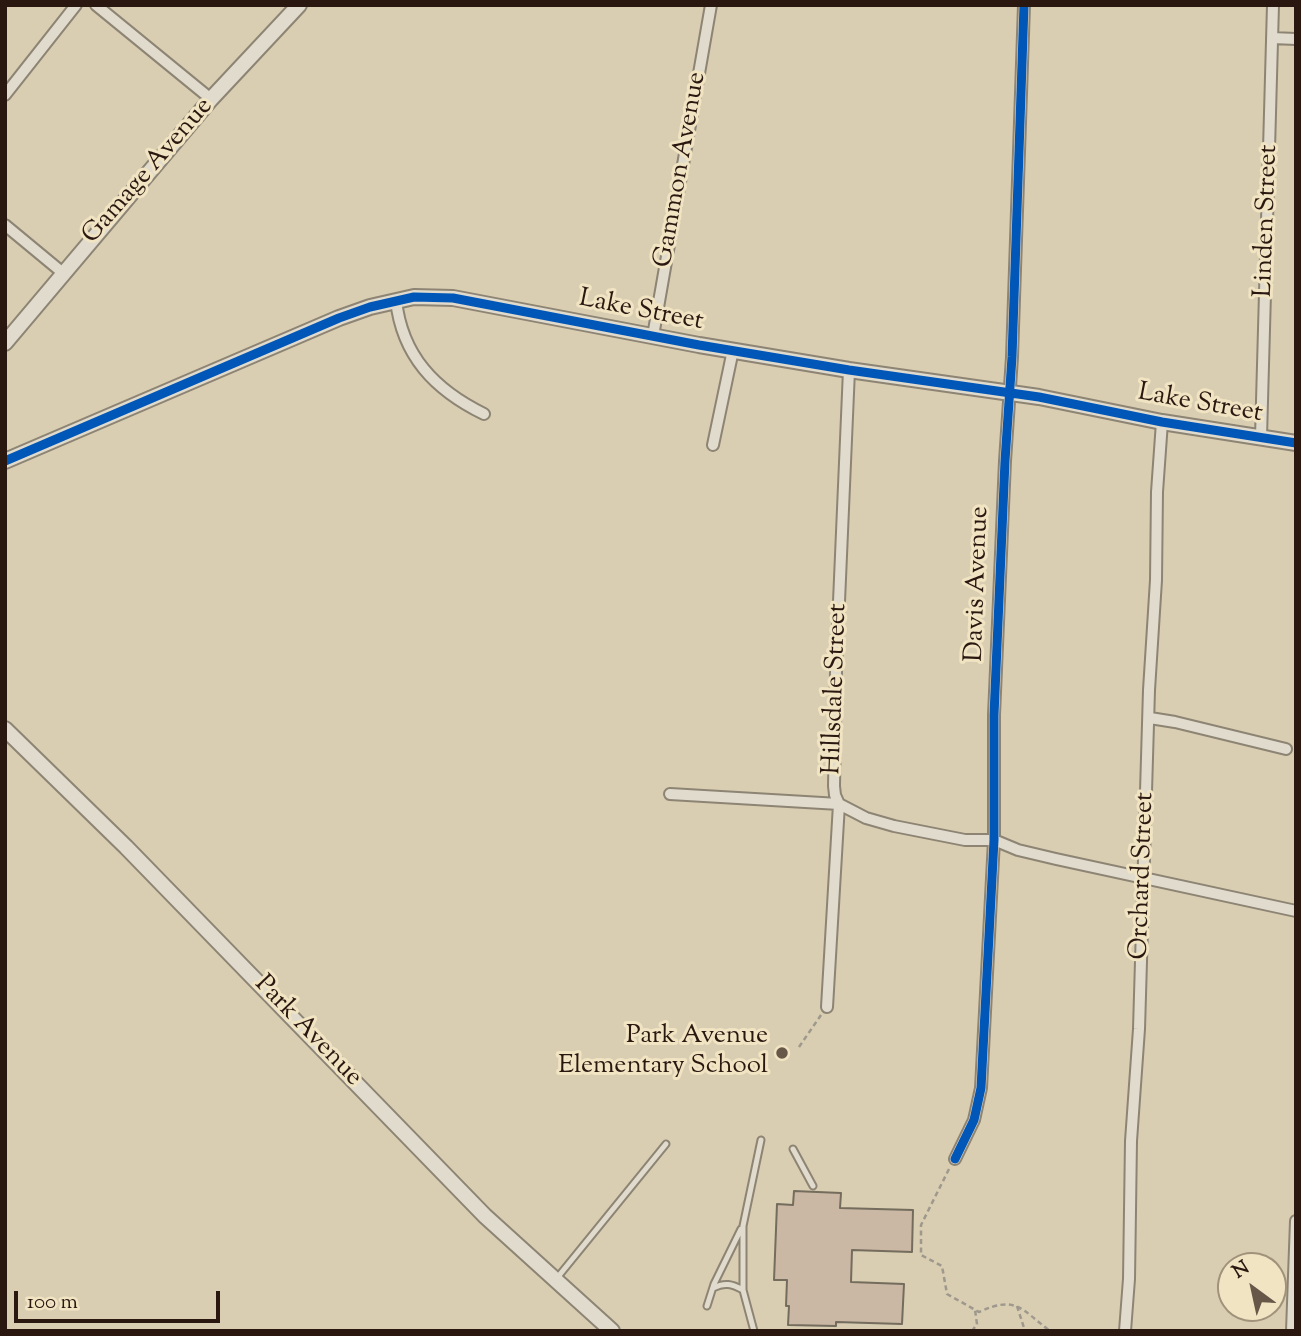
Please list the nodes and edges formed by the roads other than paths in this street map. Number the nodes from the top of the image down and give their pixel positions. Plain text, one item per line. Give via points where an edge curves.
1 (76, 5) edge
2 (96, 5) edge
3 (299, 5) edge
4 (711, 5) edge
5 (1024, 5) edge
6 (1273, 5) edge
7 (1272, 38) junction
8 (1296, 39) edge
9 (5, 95) edge
10 (211, 99) junction
11 (5, 225) edge
12 (63, 273) junction
13 (396, 300) junction
14 (653, 336) junction
15 (5, 343) edge
16 (733, 351) junction
17 (849, 370) junction
18 (1009, 393) junction
19 (484, 414) dead end
20 (1163, 422) junction
21 (1261, 437) junction
22 (1296, 443) edge
23 (713, 445) dead end
24 (5, 461) edge
25 (1150, 718) junction
26 (5, 729) edge
27 (1286, 749) dead end
28 (670, 794) dead end
29 (839, 804) junction
30 (994, 840) junction
31 (1145, 879) junction
32 (1296, 911) edge
33 (827, 1007) road end
34 (761, 1140) dead end
35 (666, 1144) dead end
36 (793, 1149) dead end
37 (955, 1159) road end
38 (813, 1186) dead end
39 (1296, 1221) edge
40 (743, 1226) junction
41 (555, 1280) junction
42 (712, 1289) junction
43 (743, 1290) junction
44 (707, 1306) dead end
45 (612, 1331) edge
46 (754, 1331) edge
47 (1125, 1331) edge
48 (1292, 1331) edge

1 - 9 street
2 - 10 street
3 - 10 street, Gamage Avenue
4 - 14 street, Gammon Avenue
5 - 18 street, Davis Avenue
6 - 7 street, Linden Street
7 - 8 street
7 - 21 street, Linden Street
10 - 12 street, Gamage Avenue
11 - 12 street
12 - 15 street, Gamage Avenue
13 - 14 street, Lake Street via 453,298
13 - 19 street via 400,329 434,382
13 - 24 street, Lake Street via 327,323
14 - 16 street, Lake Street
16 - 17 street, Lake Street
16 - 23 street
17 - 18 street, Lake Street
17 - 29 street, Hillsdale Street via 836,671 834,786
18 - 20 street, Lake Street
18 - 30 street, Davis Avenue via 994,715
20 - 21 street, Lake Street
20 - 25 street, Orchard Street
21 - 22 street, Lake Street
25 - 27 street
25 - 31 street, Orchard Street
26 - 41 street, Park Avenue via 476,1206
28 - 29 street
29 - 30 street via 866,818 907,828 965,840
29 - 33 street, Hillsdale Street
30 - 31 street via 1017,850
30 - 37 street, Davis Avenue via 982,1088 974,1120
31 - 32 street
31 - 47 street, Orchard Street
34 - 40 lane
35 - 41 lane
36 - 38 lane
39 - 48 street
40 - 42 lane
40 - 43 lane
41 - 45 street, Park Avenue
42 - 43 lane via 731,1284
42 - 44 lane
43 - 46 lane

